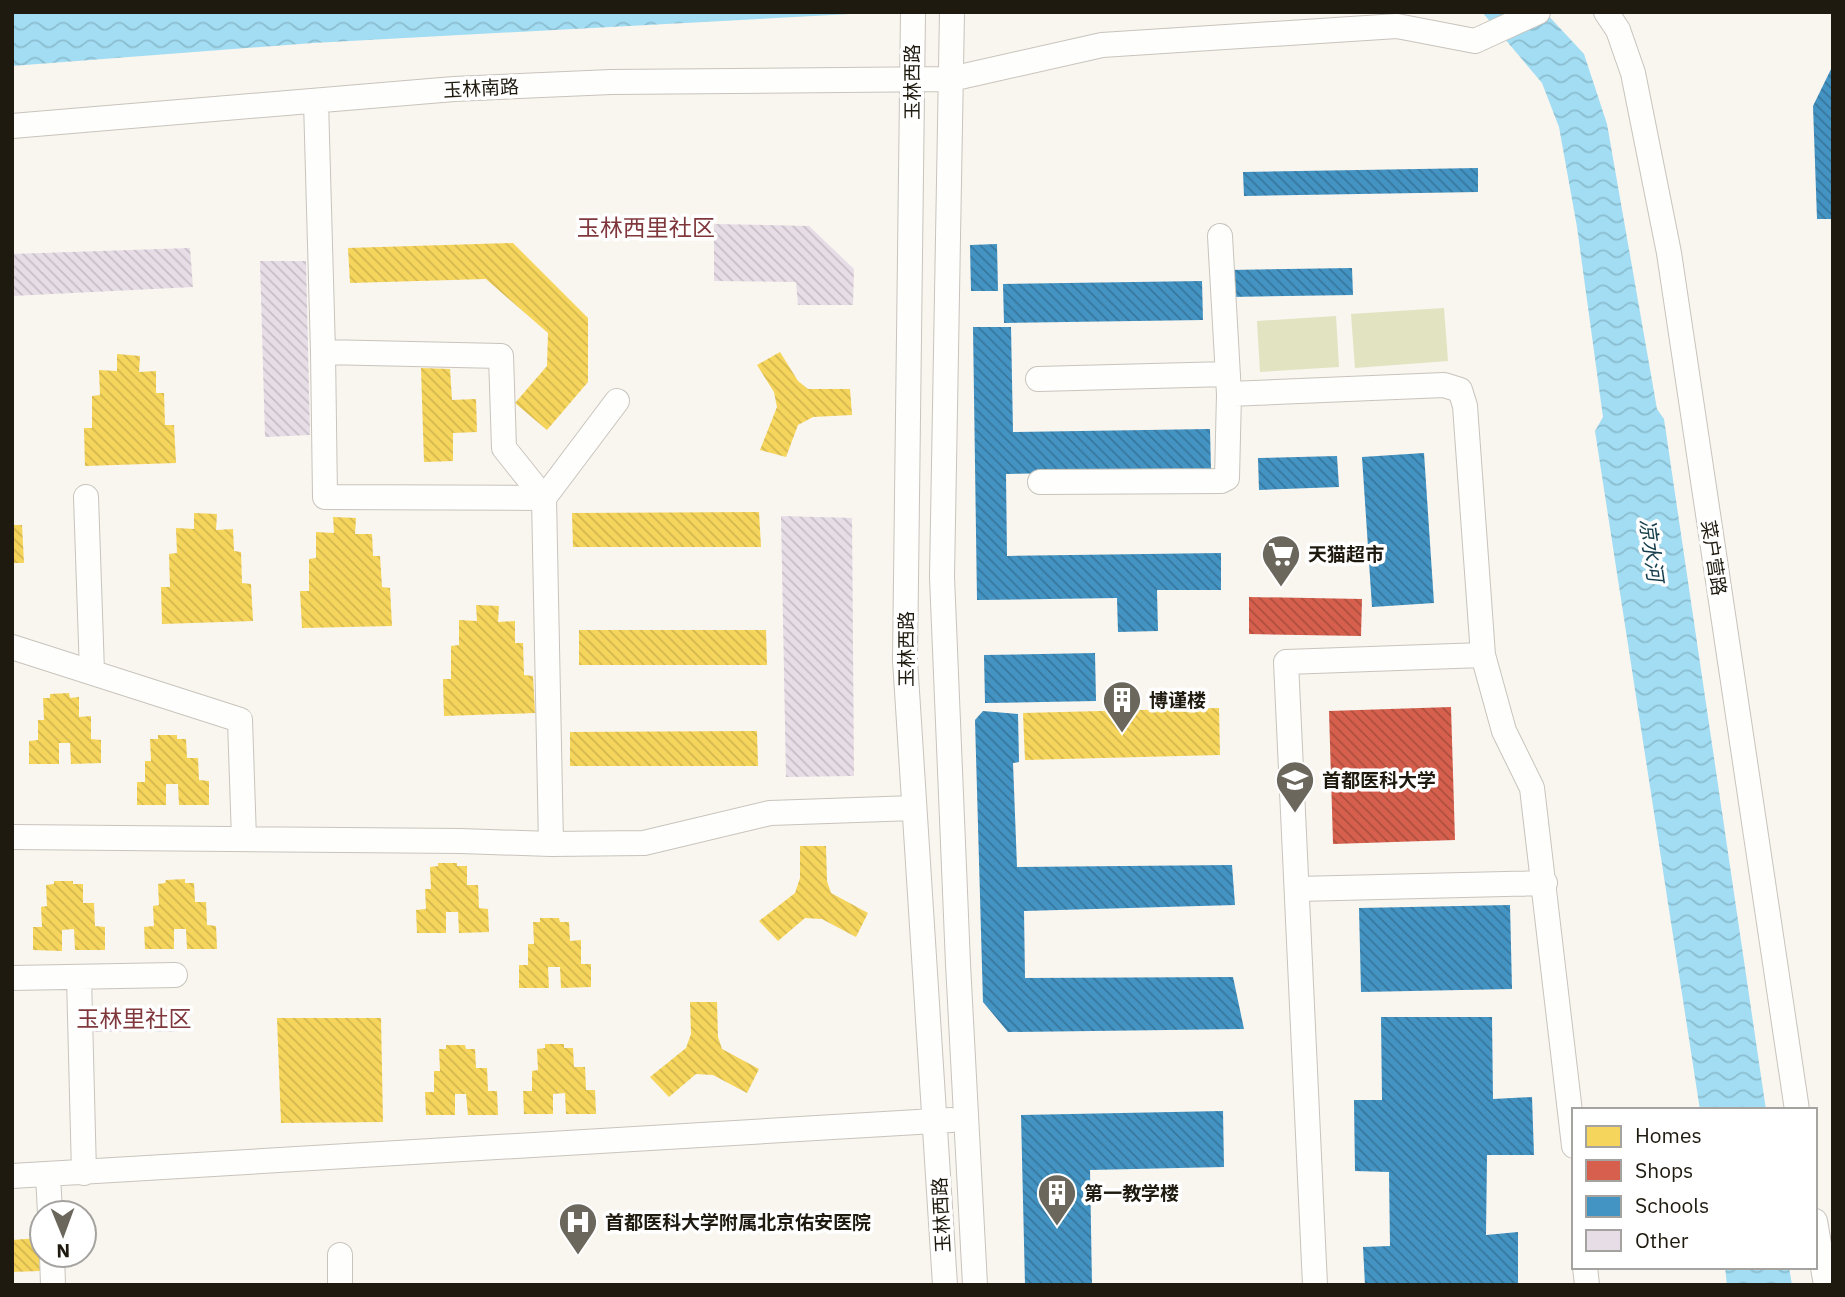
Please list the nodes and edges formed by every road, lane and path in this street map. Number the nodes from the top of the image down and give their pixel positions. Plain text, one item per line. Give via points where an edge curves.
1 (913, 12) edge
2 (952, 12) edge
3 (1538, 12) edge
4 (1606, 12) edge
5 (951, 79) junction
6 (912, 81) junction
7 (316, 101) junction
8 (12, 126) edge
9 (1220, 236) dead end
10 (323, 352) junction
11 (1038, 379) dead end
12 (1229, 384) junction
13 (617, 401) dead end
14 (1040, 482) dead end
15 (86, 497) dead end
16 (544, 498) junction
17 (12, 647) edge
18 (1483, 655) junction
19 (92, 672) junction
20 (914, 808) junction
21 (12, 837) edge
22 (244, 839) junction
23 (551, 845) junction
24 (1545, 883) junction
25 (1297, 889) junction
26 (175, 975) dead end
27 (79, 977) junction
28 (12, 978) edge
29 (1797, 1108) edge
30 (966, 1120) junction
31 (936, 1121) junction
32 (1572, 1128) edge
33 (84, 1173) junction
34 (48, 1175) junction
35 (12, 1176) edge
36 (49, 1199) edge
37 (1817, 1233) edge
38 (340, 1255) dead end
39 (341, 1285) edge
40 (945, 1285) edge
41 (975, 1285) edge
42 (1315, 1285) edge
43 (1826, 1285) edge

1 - 6 street, 玉林西路
2 - 5 street, 玉林西路
3 - 5 street, 玉林南路 via 1475,41 1398,26 1102,45
4 - 29 street, 菜户营路 via 1618,30 1633,73 1669,253
5 - 6 street, 玉林南路
5 - 30 street, 玉林西路 via 943,577
6 - 7 street, 玉林南路 via 611,82
6 - 20 street, 玉林西路 via 905,660
7 - 8 street, 玉林南路
7 - 10 street
9 - 12 street
10 - 16 street via 501,356 504,448
10 - 16 street via 325,497
11 - 12 street
12 - 14 street via 1227,478
12 - 18 street via 1444,385 1460,390 1465,406
13 - 16 street
15 - 19 street
16 - 23 street
17 - 19 street
18 - 24 street via 1504,731 1532,788
18 - 25 street via 1286,662
19 - 22 street via 240,720
20 - 23 street via 770,813 644,843
20 - 31 street, 玉林西路
21 - 22 street
22 - 23 street
24 - 25 street
24 - 32 street
25 - 42 street
26 - 27 street
27 - 28 street
27 - 33 street
30 - 31 street
30 - 41 street, 玉林西路
31 - 33 street
31 - 40 street, 玉林西路
33 - 34 street
34 - 35 street
34 - 36 street
37 - 43 street
38 - 39 street

